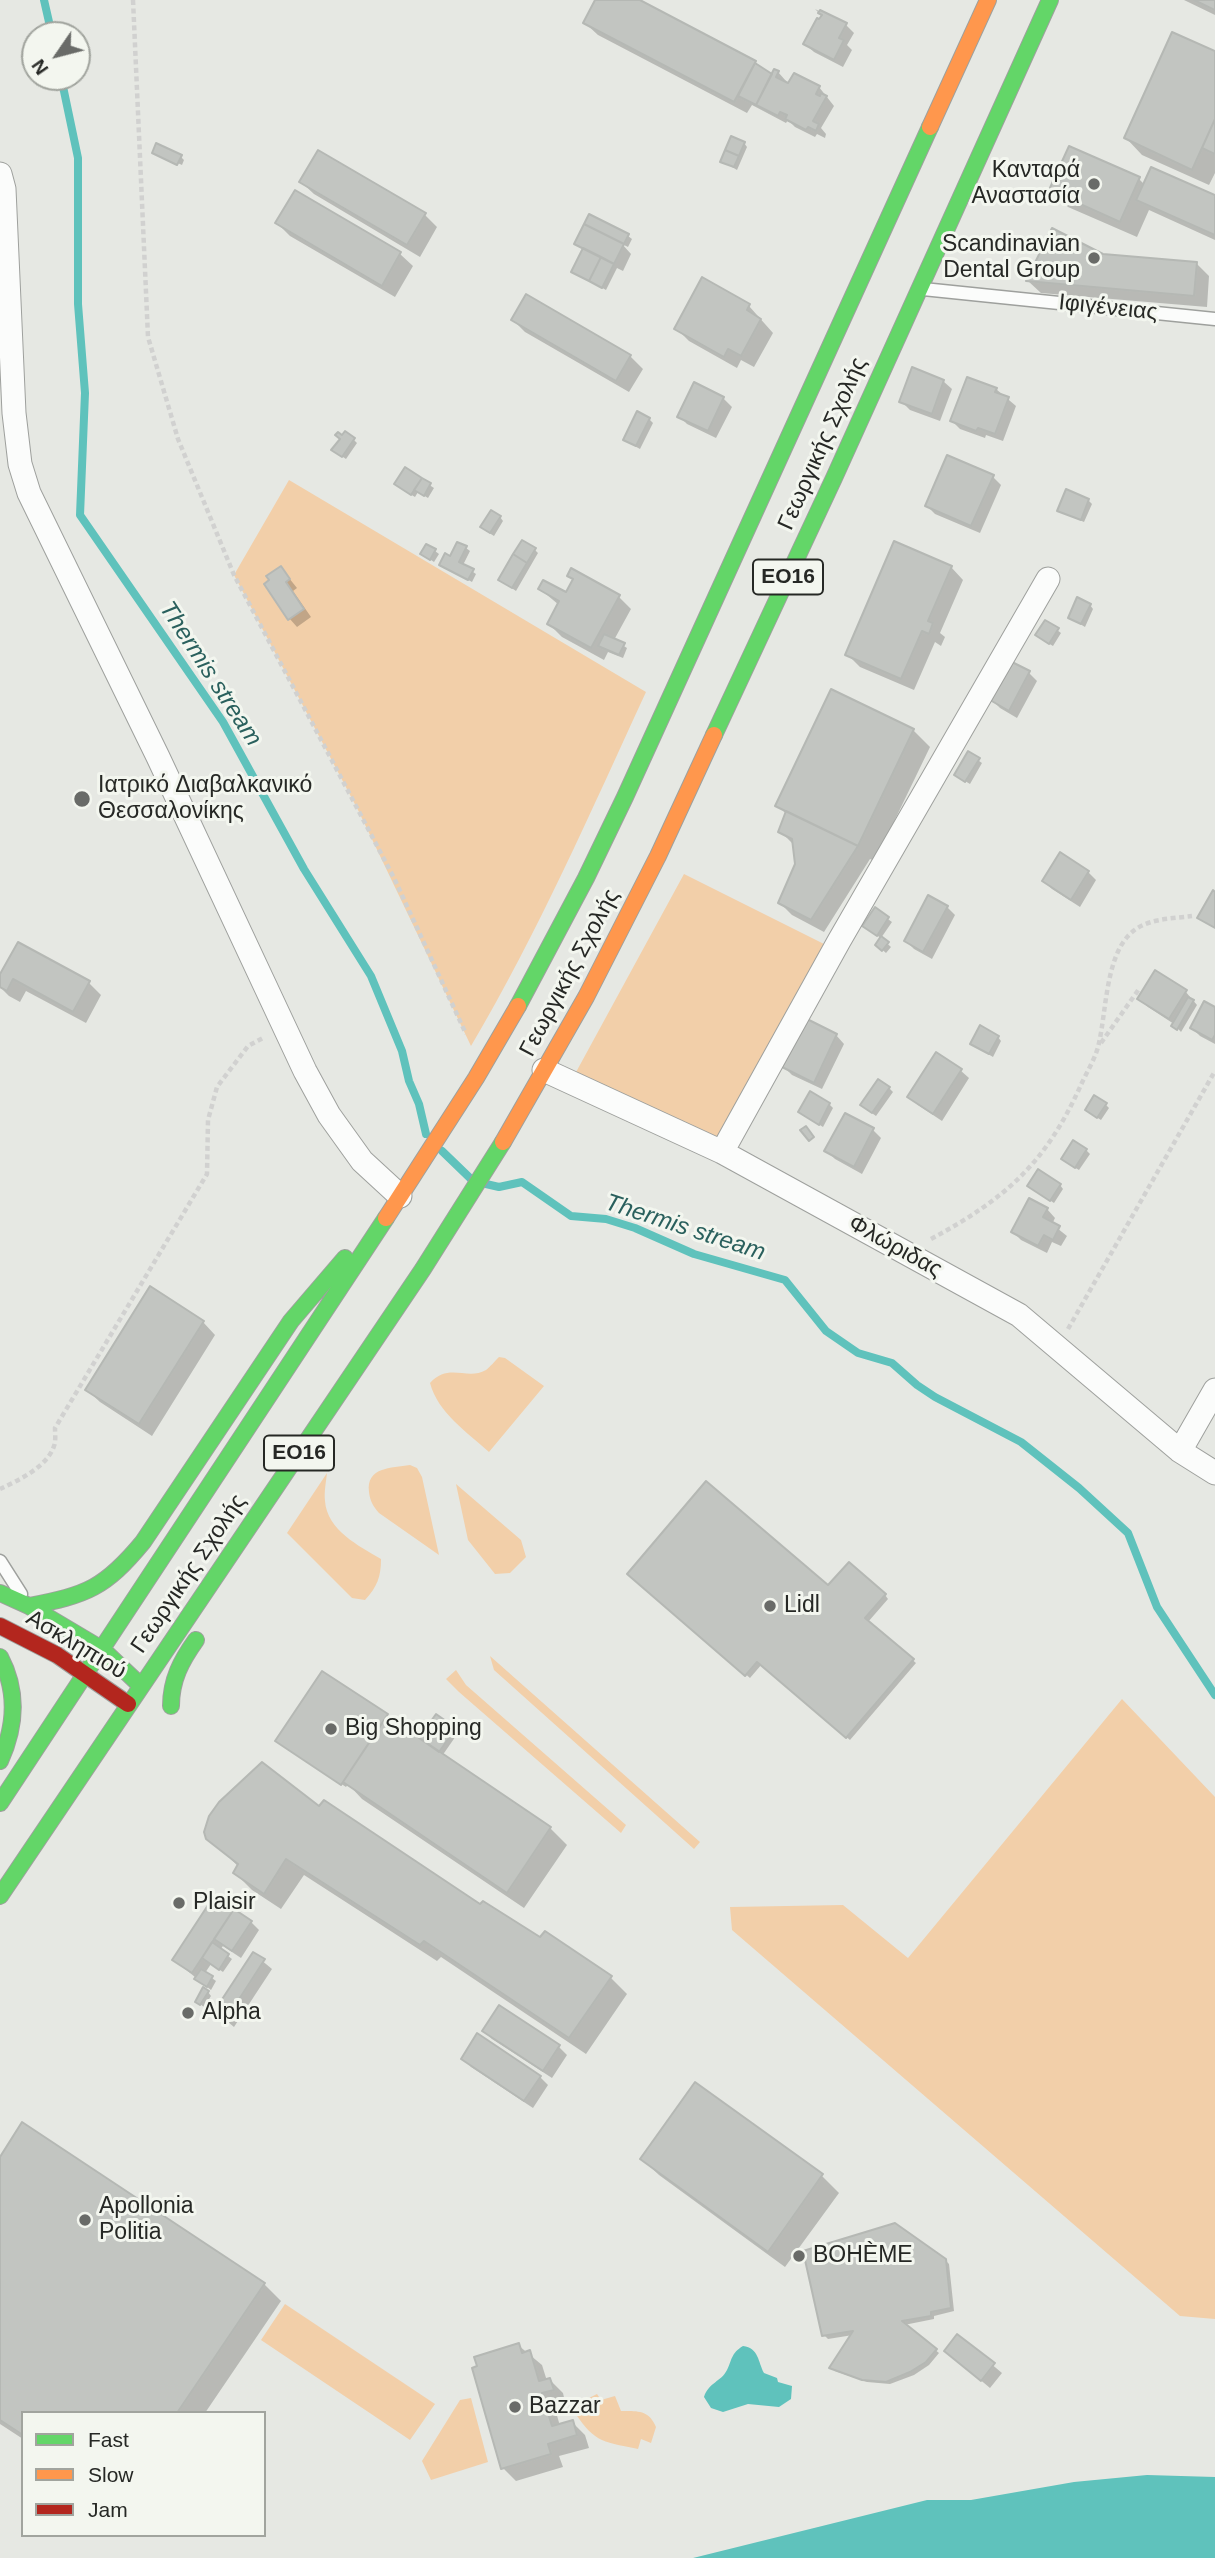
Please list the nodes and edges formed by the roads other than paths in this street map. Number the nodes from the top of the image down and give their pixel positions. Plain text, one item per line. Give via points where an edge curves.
1 (988, 0) edge
2 (1050, 0) edge
3 (0, 174) edge
4 (918, 289) junction
5 (1215, 319) edge
6 (1048, 579) dead end
7 (544, 1070) junction
8 (722, 1152) junction
9 (406, 1188) junction
10 (1215, 1390) edge
11 (1180, 1451) junction
12 (1215, 1473) edge
13 (256, 1516) junction
14 (0, 1561) edge
15 (231, 1581) dead end
16 (0, 1593) edge
17 (29, 1606) junction
18 (206, 1625) dead end
19 (0, 1626) edge
20 (103, 1650) junction
21 (0, 1657) edge
22 (86, 1675) junction
23 (140, 1685) junction
24 (105, 1688) junction
25 (128, 1704) junction
26 (171, 1706) dead end
27 (102, 1742) junction
28 (0, 1761) edge
29 (0, 1803) edge
30 (0, 1896) edge

1 - 9 main road, Γεωργικής Σχολής / ΕΟ16 via 586,878 476,1078
2 - 4 main road, Γεωργικής Σχολής / ΕΟ16
3 - 9 street via 15,413 20,464 29,493 282,1026 329,1115 362,1161
4 - 5 lane, Ιφιγένειας
4 - 7 main road, Γεωργικής Σχολής / ΕΟ16 via 657,856 607,959
6 - 8 street
7 - 8 street, Φλώριδας
7 - 13 main road, Γεωργικής Σχολής / ΕΟ16 via 455,1219
8 - 11 street, Φλώριδας via 1019,1315
9 - 17 main road via 291,1321 143,1542 118,1572 88,1591
9 - 20 main road, Γεωργικής Σχολής / ΕΟ16
10 - 11 street
11 - 12 street, Φλώριδας
13 - 15 main road
13 - 23 main road, Γεωργικής Σχολής / ΕΟ16
14 - 17 lane
16 - 17 main road, Ασκληπιού
17 - 20 main road, Ασκληπιού
18 - 26 main road via 176,1673
19 - 22 main road, Ασκληπιού
20 - 22 main road, Γεωργικής Σχολής / ΕΟ16
20 - 23 main road, Ασκληπιού
20 - 24 main road
21 - 28 main road via 14,1706 9,1740
22 - 24 main road, Ασκληπιού
22 - 29 main road, Γεωργικής Σχολής / ΕΟ16
23 - 25 main road, Γεωργικής Σχολής / ΕΟ16
24 - 25 main road, Ασκληπιού
24 - 27 main road via 110,1712
25 - 27 main road, Γεωργικής Σχολής / ΕΟ16
27 - 30 main road, Γεωργικής Σχολής / ΕΟ16

